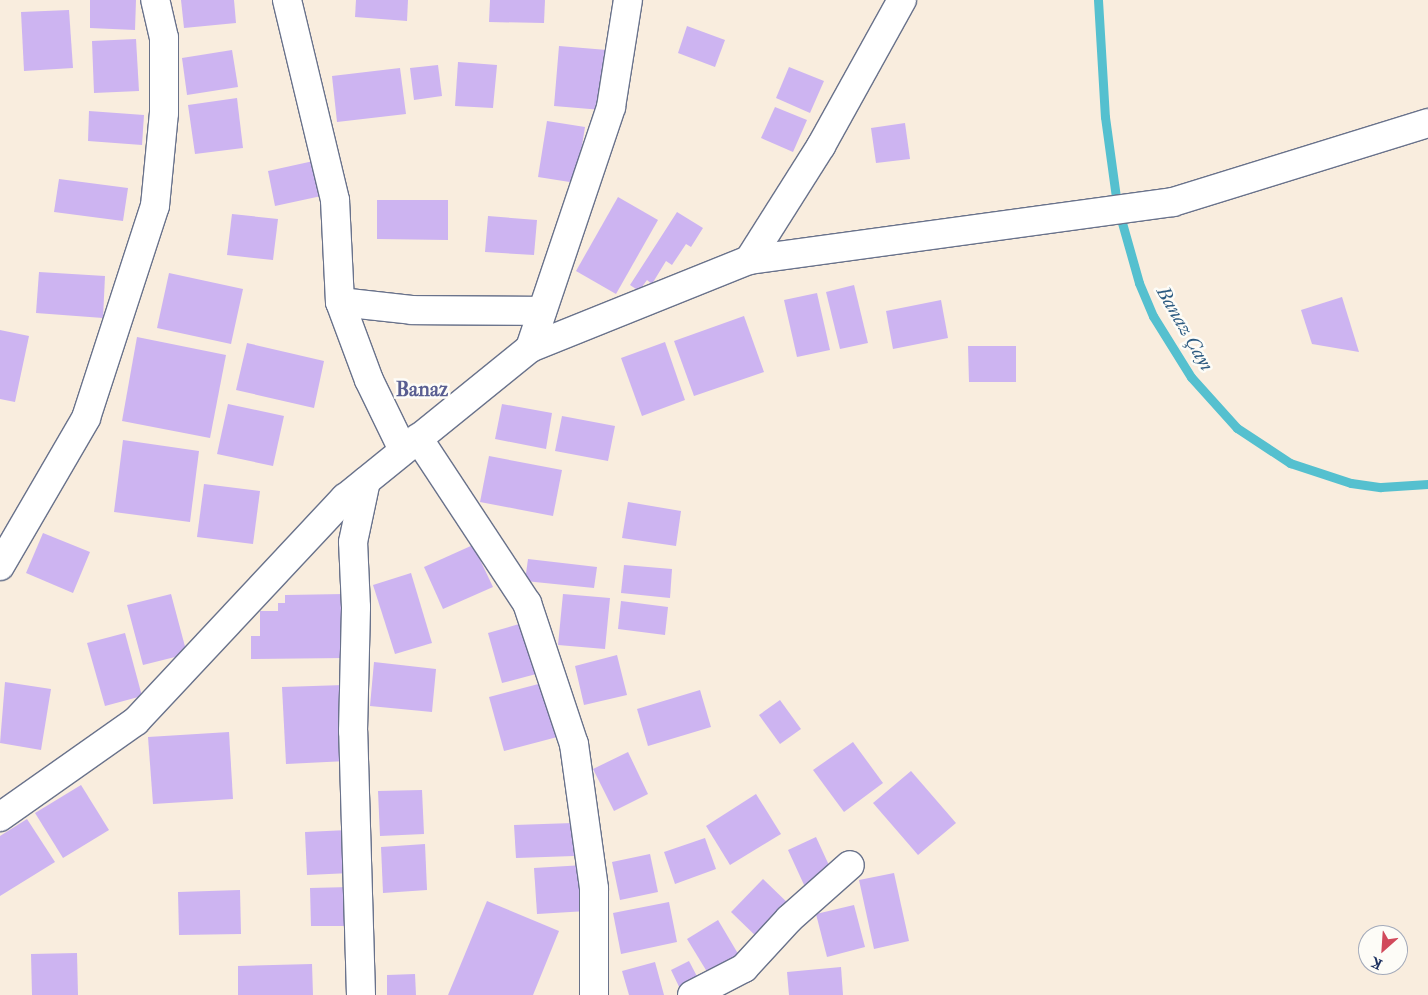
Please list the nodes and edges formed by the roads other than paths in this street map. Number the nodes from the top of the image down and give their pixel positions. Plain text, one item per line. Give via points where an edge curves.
1 (155, 0) edge
2 (287, 0) edge
3 (628, 0) edge
4 (902, 0) edge
5 (1428, 123) edge
6 (749, 260) junction
7 (340, 302) junction
8 (542, 311) junction
9 (530, 348) junction
10 (411, 444) junction
11 (366, 481) junction
12 (0, 566) edge
13 (3, 811) edge
14 (850, 865) dead end
15 (361, 995) edge
16 (594, 995) edge
17 (692, 995) edge

1 - 12 street via 164,38 164,113 155,206 86,418
2 - 7 street via 334,200
3 - 8 street via 611,107
4 - 6 street via 821,146
5 - 6 street via 1172,202
6 - 9 street
7 - 8 street via 412,310
7 - 10 street via 369,380
8 - 9 street
9 - 10 street
10 - 11 street
10 - 16 street via 527,603 574,744 594,889
11 - 13 street via 345,498 136,721
11 - 15 street via 353,542 356,607 353,731
14 - 17 street via 789,919 744,968

